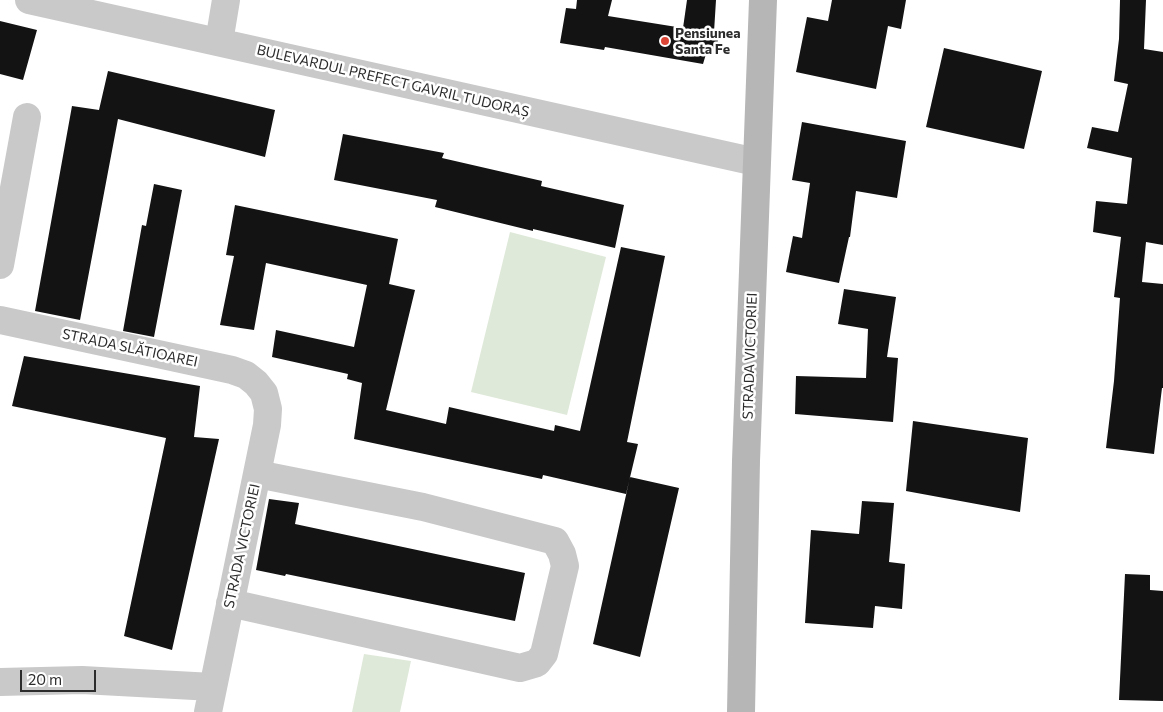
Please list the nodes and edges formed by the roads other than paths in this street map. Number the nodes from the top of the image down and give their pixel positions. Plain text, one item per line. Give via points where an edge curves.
1 (29, 0) edge
2 (226, 0) edge
3 (763, 0) edge
4 (219, 42) junction
5 (27, 118) dead end
6 (756, 162) junction
7 (0, 265) edge
8 (0, 320) edge
9 (256, 382) joint
10 (257, 474) junction
11 (230, 604) junction
12 (0, 682) edge
13 (211, 699) edge
14 (741, 712) edge

1 - 4 street, BULEVARDUL PREFECT GAVRIL TUDORAȘ
2 - 4 street
3 - 6 street, STRADA VICTORIEI
4 - 6 street, BULEVARDUL PREFECT GAVRIL TUDORAȘ
5 - 7 street
6 - 14 street, STRADA VICTORIEI
8 - 9 street, STRADA SLĂTIOAREI via 232,370
9 - 10 street, STRADA VICTORIEI via 264,393 268,409
10 - 11 street, STRADA VICTORIEI
10 - 11 street via 424,507 555,541 565,566 544,654 538,663 520,668
11 - 13 street, STRADA VICTORIEI
12 - 13 street via 82,680

